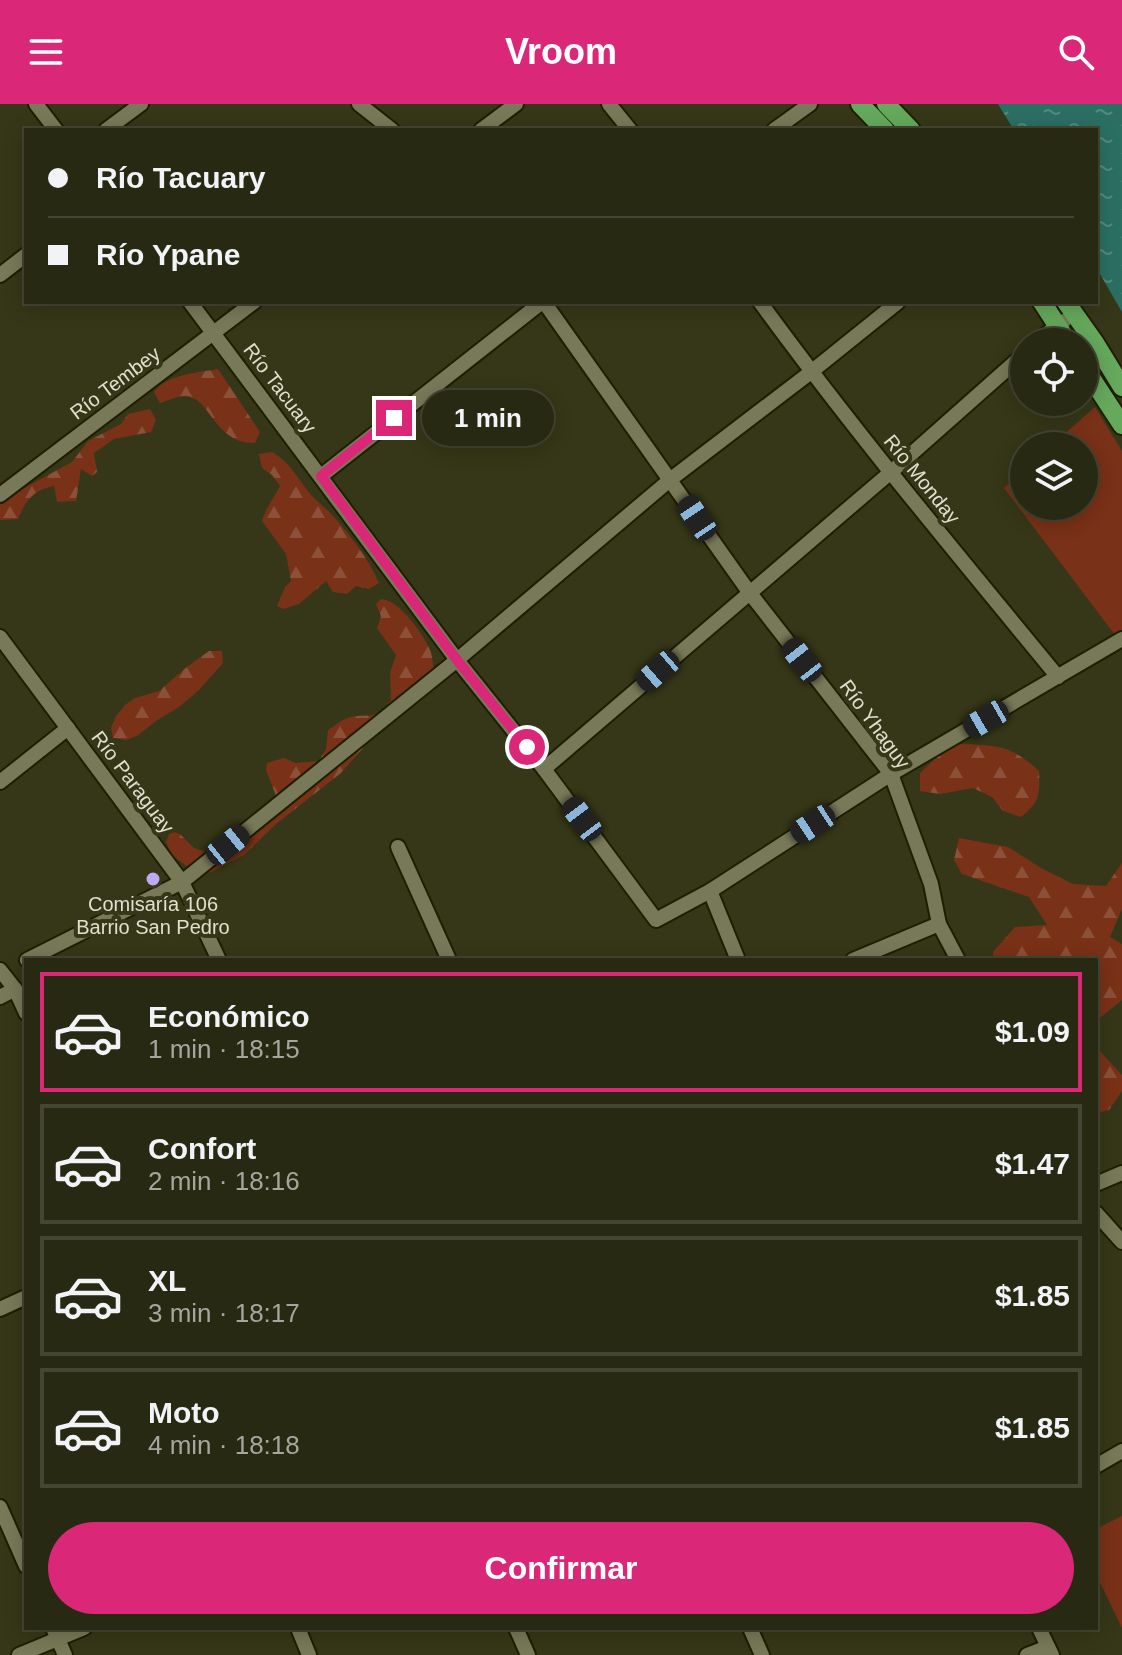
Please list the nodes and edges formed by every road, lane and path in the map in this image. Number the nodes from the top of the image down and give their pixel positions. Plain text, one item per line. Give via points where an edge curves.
1 (36, 104) edge
2 (141, 104) edge
3 (359, 104) edge
4 (516, 104) edge
5 (609, 104) edge
6 (810, 104) edge
7 (860, 104) edge
8 (886, 104) edge
9 (54, 128) edge
10 (109, 128) edge
11 (389, 128) edge
12 (484, 128) edge
13 (628, 128) edge
14 (777, 128) edge
15 (883, 128) edge
16 (909, 128) edge
17 (24, 257) edge
18 (0, 275) edge
19 (192, 304) edge
20 (251, 304) edge
21 (540, 304) edge
22 (544, 304) edge
23 (761, 304) edge
24 (896, 304) edge
25 (1043, 304) edge
26 (1071, 308) edge
27 (1057, 325) junction
28 (1054, 328) edge
29 (1059, 328) edge
30 (214, 333) junction
31 (1010, 366) edge
32 (811, 372) junction
33 (1122, 387) edge
34 (1098, 388) edge
35 (1122, 425) edge
36 (891, 472) junction
37 (321, 476) junction
38 (671, 479) junction
39 (0, 495) edge
40 (749, 592) junction
41 (0, 637) edge
42 (1122, 639) edge
43 (457, 660) junction
44 (1058, 677) junction
45 (68, 728) junction
46 (544, 769) junction
47 (891, 774) junction
48 (0, 782) edge
49 (398, 847) dead end
50 (182, 882) junction
51 (710, 891) junction
52 (939, 924) junction
53 (31, 958) edge
54 (218, 958) edge
55 (448, 958) edge
56 (737, 958) edge
57 (858, 958) edge
58 (957, 958) edge
59 (24, 961) edge
60 (1, 971) edge
61 (15, 989) junction
62 (0, 997) edge
63 (24, 1009) edge
64 (1122, 1173) edge
65 (1098, 1183) edge
66 (1098, 1215) edge
67 (1122, 1242) edge
68 (24, 1298) edge
69 (0, 1309) edge
70 (1122, 1451) edge
71 (1098, 1465) edge
72 (0, 1507) edge
73 (24, 1561) edge
74 (299, 1630) edge
75 (517, 1630) edge
76 (751, 1630) edge
77 (1040, 1630) edge
78 (56, 1634) edge
79 (1050, 1651) edge
80 (19, 1655) edge
81 (65, 1655) edge
82 (309, 1655) edge
83 (528, 1655) edge
84 (762, 1655) edge
85 (1027, 1655) edge

1 - 9 street
2 - 10 street
3 - 11 street
4 - 12 street
5 - 13 street
6 - 14 street
7 - 15 main road
8 - 16 main road
17 - 18 street
19 - 30 street, Río Tacuary
20 - 30 street, Río Tembey
21 - 37 street
22 - 38 street, Río Yhaguy
23 - 32 street, Río Monday
24 - 32 street
25 - 27 main road
26 - 27 street
26 - 33 main road
27 - 28 street
27 - 29 main road
30 - 37 street, Río Tacuary
30 - 39 street, Río Tembey
31 - 36 street
32 - 36 street, Río Monday
32 - 38 street
34 - 35 main road
36 - 40 street
36 - 44 street, Río Monday
37 - 43 street, Río Tacuary
38 - 40 street, Río Yhaguy
38 - 43 street
40 - 46 street
40 - 47 street, Río Yhaguy
41 - 45 street, Río Paraguay
42 - 44 street
43 - 46 street, Río Tacuary
43 - 50 street
44 - 47 street
45 - 48 street
45 - 50 street, Río Paraguay
46 - 51 street, Río Tacuary via 656,920
47 - 51 street
47 - 52 street, Río Yhaguy via 931,884
49 - 55 street
50 - 53 street
50 - 54 street, Río Paraguay
51 - 56 street
52 - 57 street
52 - 58 street, Río Yhaguy
59 - 60 street
60 - 61 street
61 - 62 street
61 - 63 street
64 - 65 street
66 - 67 street
68 - 69 street
70 - 71 street
72 - 73 street
74 - 82 street
75 - 83 street
76 - 84 street
77 - 79 street
78 - 80 street
78 - 81 street
79 - 85 street

